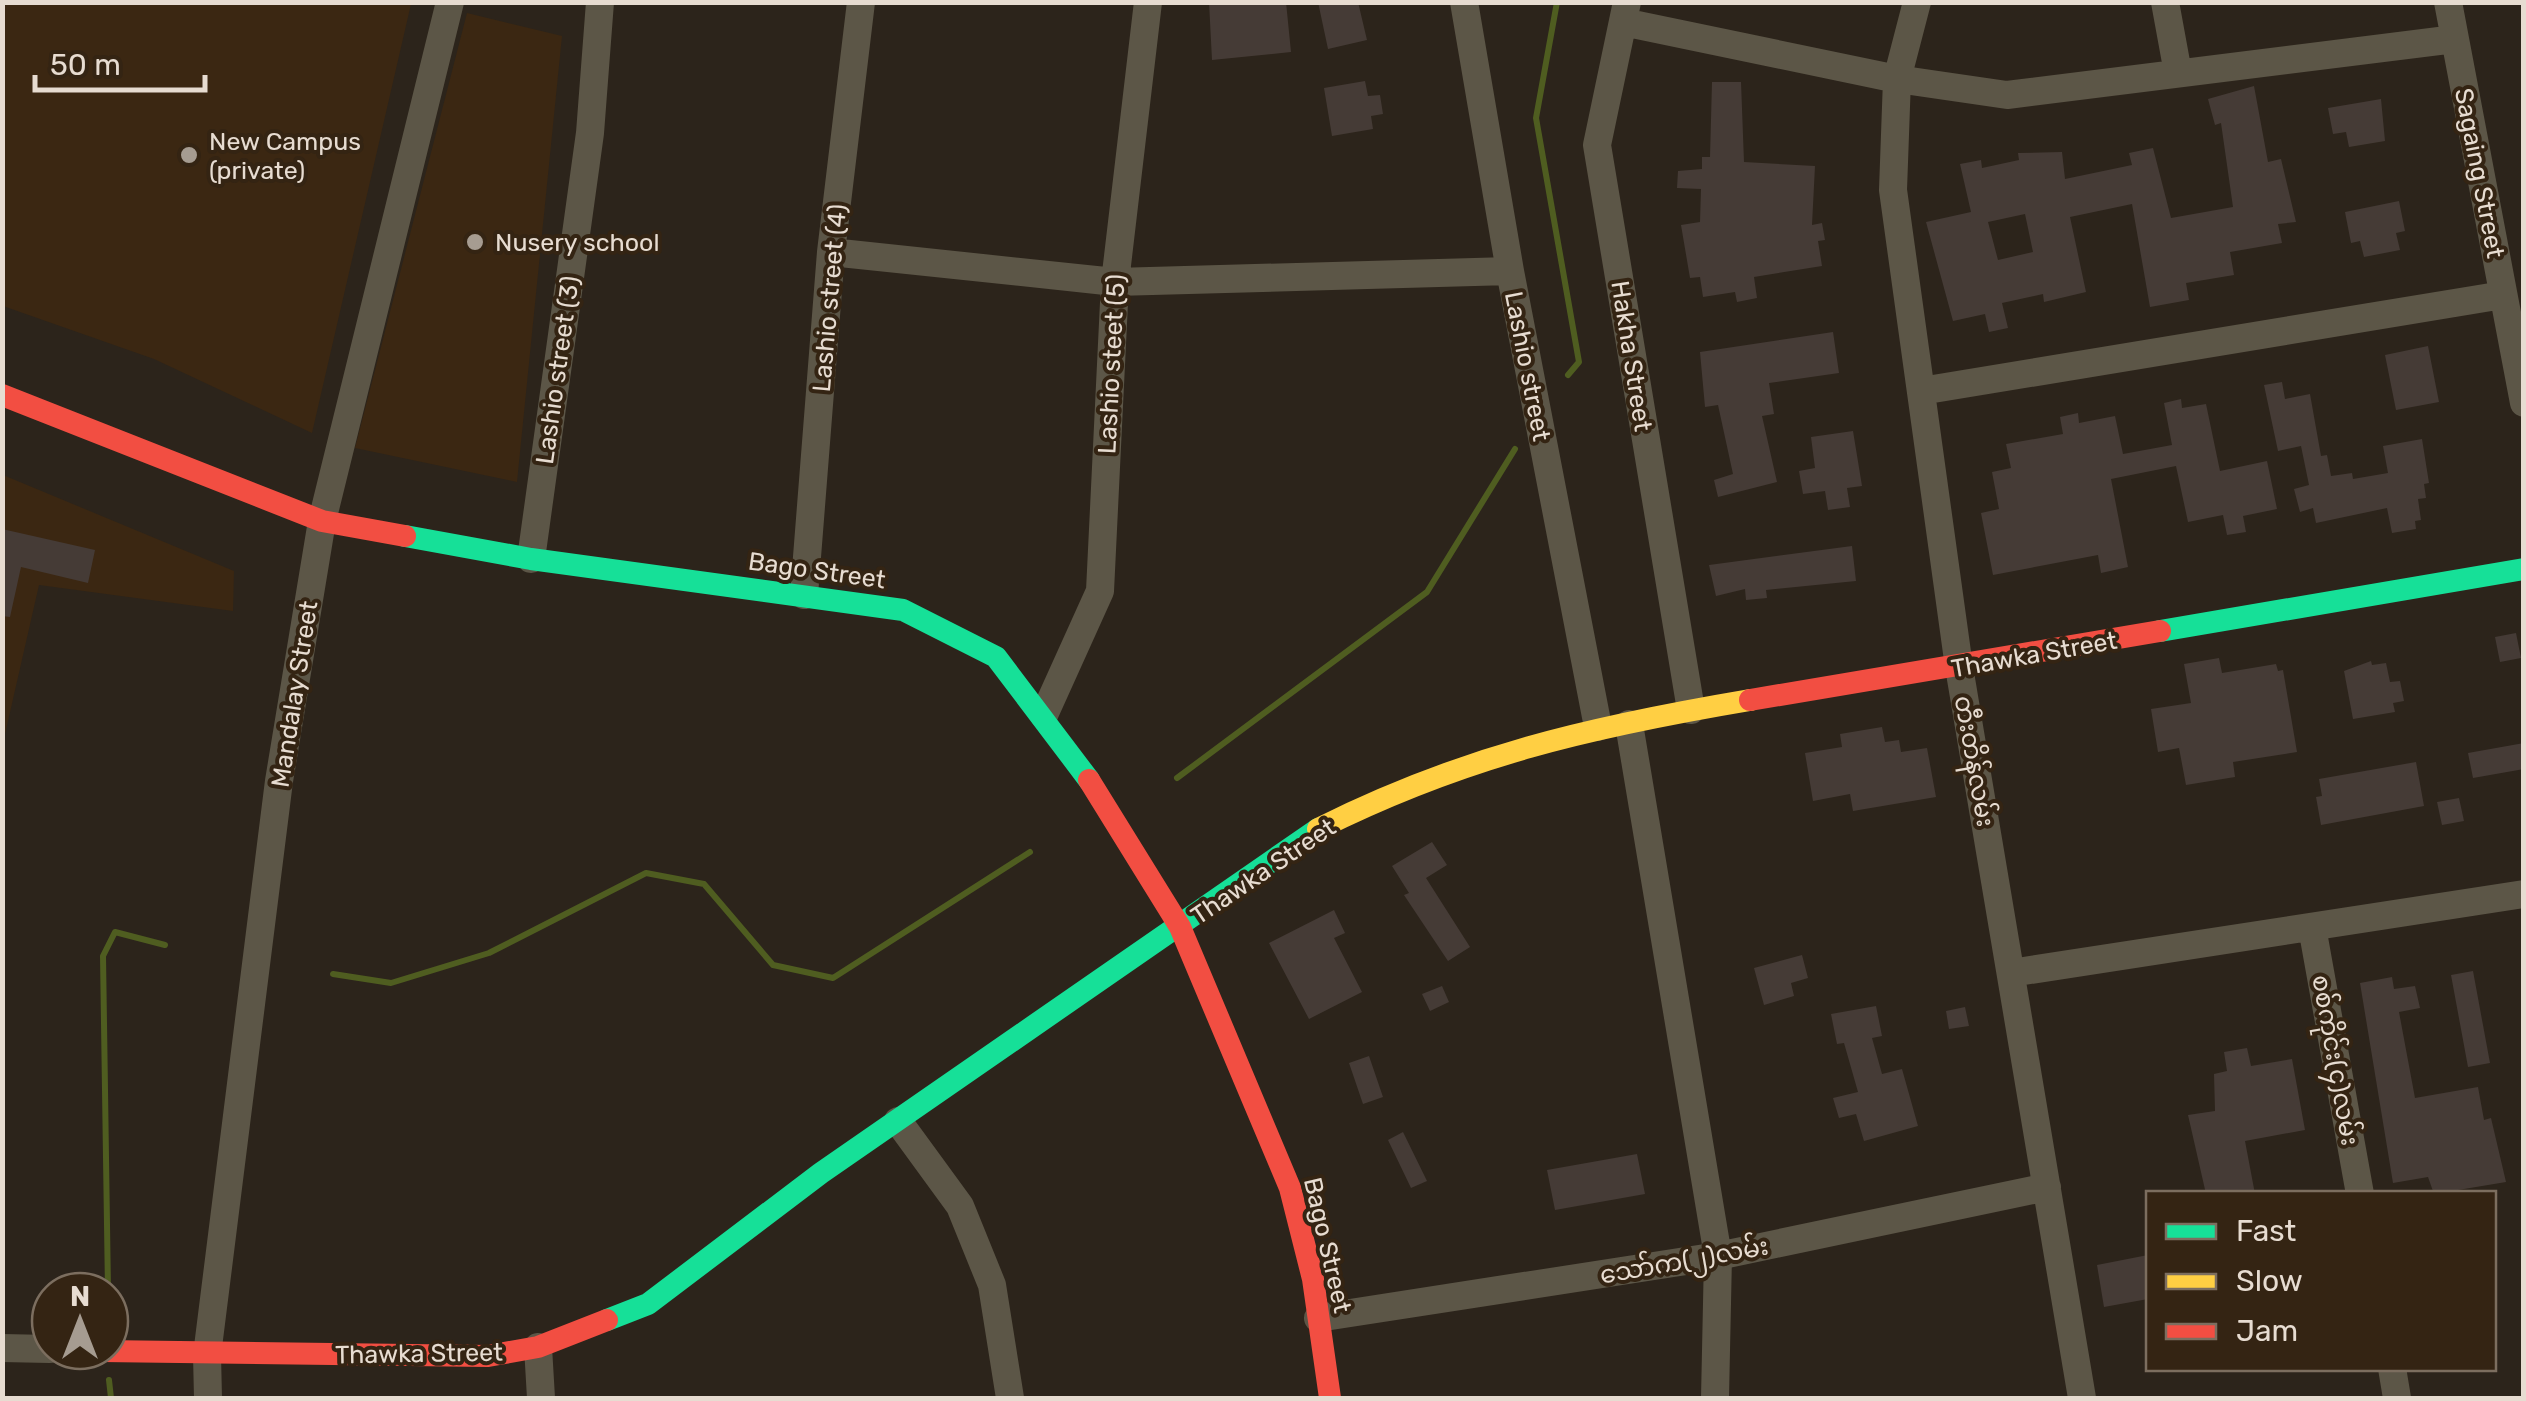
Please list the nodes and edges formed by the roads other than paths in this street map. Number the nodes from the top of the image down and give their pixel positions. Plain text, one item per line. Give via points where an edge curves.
1 (450, 2) edge
2 (600, 2) edge
3 (861, 2) edge
4 (1148, 2) edge
5 (1464, 2) edge
6 (1917, 2) edge
7 (2165, 2) edge
8 (2448, 2) edge
9 (1625, 12) edge
10 (2455, 39) junction
11 (2178, 72) junction
12 (1896, 78) junction
13 (832, 252) junction
14 (1510, 271) junction
15 (1115, 282) junction
16 (2503, 295) junction
17 (1921, 391) junction
18 (2, 395) edge
19 (2524, 403) edge
20 (322, 521) junction
21 (531, 559) junction
22 (2524, 570) edge
23 (804, 594) junction
24 (1959, 667) junction
25 (1691, 710) junction
26 (1044, 715) junction
27 (1629, 724) junction
28 (1598, 728) junction
29 (2524, 894) edge
30 (1180, 927) junction
31 (2312, 927) junction
32 (2011, 973) junction
33 (898, 1122) junction
34 (2047, 1187) junction
35 (2359, 1191) edge
36 (1718, 1256) junction
37 (1318, 1318) junction
38 (538, 1347) junction
39 (2, 1348) edge
40 (30, 1349) edge
41 (130, 1352) edge
42 (207, 1354) junction
43 (2392, 1371) edge
44 (208, 1398) edge
45 (541, 1398) edge
46 (1010, 1398) edge
47 (1330, 1398) edge
48 (1715, 1398) edge
49 (2082, 1398) edge
50 (2397, 1398) edge

1 - 20 street, Mandalay Street
2 - 21 street, Lashio street (3) via 590,133
3 - 13 street, Lashio street (4)
4 - 15 street, Lashio steet (5)
5 - 14 street, Lashio street
6 - 12 street, တီးတိန်လမ်း
7 - 11 street
8 - 10 street, Sagaing Street
9 - 12 street
9 - 25 street, Hakha Street via 1598,145
10 - 11 street
10 - 16 street, Sagaing Street
11 - 12 street via 2007,96
12 - 17 street, တီးတိန်လမ်း via 1893,190
13 - 15 street
13 - 23 street, Lashio street (4)
14 - 15 street
14 - 28 street, Lashio street
15 - 26 street, Lashio steet (5) via 1100,591
16 - 17 street
16 - 19 street, Sagaing Street
17 - 24 street, တီးတိန်လမ်း
18 - 20 street, Bago Street
20 - 21 street, Bago Street
20 - 42 street, Mandalay Street via 280,780
21 - 23 street, Bago Street
22 - 24 street, Thawka Street
23 - 26 street, Bago Street via 902,610 996,657
24 - 25 street, Thawka Street
24 - 32 street, တီးတိန်လမ်း
25 - 27 street, Thawka Street
26 - 30 street, Bago Street
27 - 28 street, Thawka Street
27 - 36 street
28 - 30 street, Thawka Street via 1403,786 1311,833
29 - 31 street
30 - 33 street, Thawka Street
30 - 37 street, Bago Street via 1290,1188
31 - 32 street
31 - 35 street, စစ်ကိုင်း(၄)လမ်း
32 - 34 street, တီးတိန်လမ်း
33 - 38 street, Thawka Street via 648,1304
33 - 46 street via 960,1206 992,1285
34 - 36 street, သော်က(၂)လမ်း
34 - 49 street, တီးတိန်လမ်း
36 - 37 street, သော်က(၂)လမ်း
36 - 48 street
37 - 47 street, Bago Street
38 - 42 street, Thawka Street via 488,1356
38 - 45 street
39 - 40 street
41 - 42 street, Thawka Street
42 - 44 street, Mandalay Street
43 - 50 street

